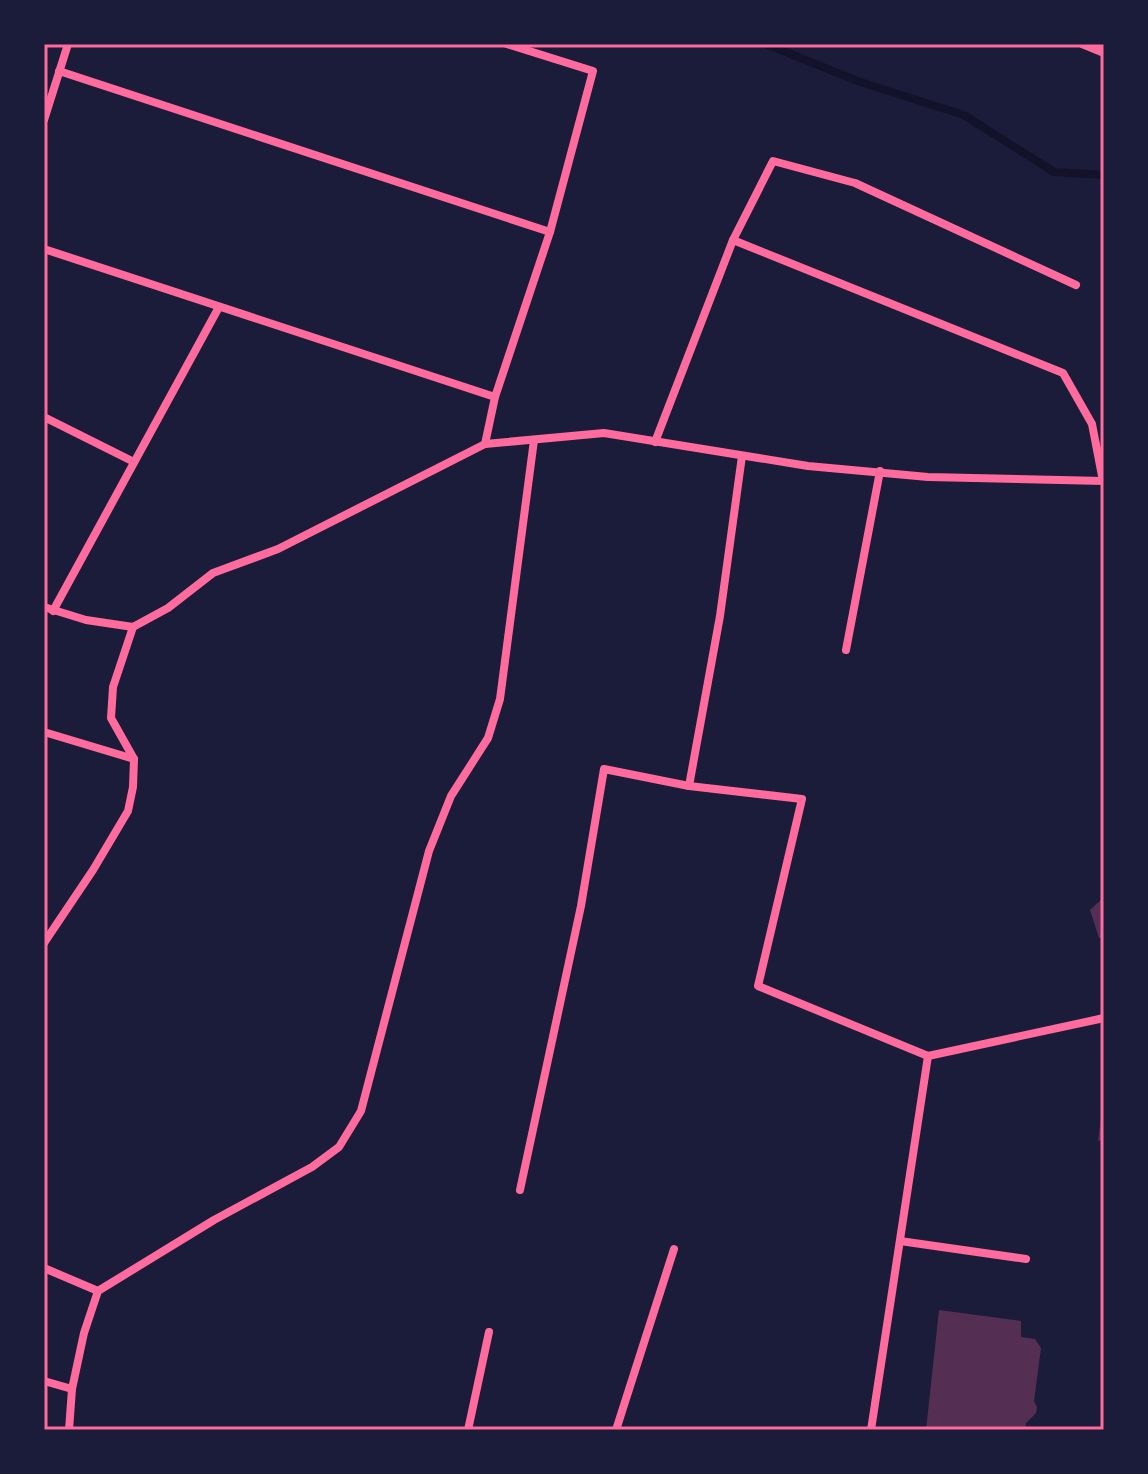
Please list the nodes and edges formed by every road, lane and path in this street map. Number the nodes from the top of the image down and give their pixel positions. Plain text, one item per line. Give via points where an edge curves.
1 (68, 44) edge
2 (507, 44) edge
3 (1082, 44) edge
4 (1104, 53) edge
5 (59, 71) junction
6 (44, 120) edge
7 (550, 232) junction
8 (733, 240) junction
9 (44, 249) edge
10 (1076, 285) dead end
11 (219, 307) junction
12 (495, 397) junction
13 (44, 417) edge
14 (534, 440) junction
15 (655, 442) junction
16 (485, 444) junction
17 (742, 456) junction
18 (134, 462) junction
19 (880, 471) junction
20 (1104, 481) edge
21 (48, 609) edge
22 (133, 627) junction
23 (846, 650) dead end
24 (44, 732) edge
25 (134, 759) junction
26 (689, 786) junction
27 (44, 943) edge
28 (1104, 1018) edge
29 (928, 1056) junction
30 (520, 1190) dead end
31 (900, 1241) junction
32 (674, 1249) dead end
33 (1026, 1259) dead end
34 (44, 1268) edge
35 (98, 1291) junction
36 (489, 1332) dead end
37 (44, 1381) edge
38 (72, 1389) junction
39 (69, 1430) edge
40 (76, 1430) edge
41 (468, 1430) edge
42 (616, 1430) edge
43 (871, 1430) edge

1 - 5 street
2 - 7 street via 593,71
3 - 4 street
5 - 6 street
5 - 7 street
7 - 12 street
8 - 10 street via 773,161 855,183
8 - 15 street
8 - 20 street via 1063,373 1092,424
9 - 11 street
11 - 12 street
11 - 18 street
12 - 16 street
13 - 18 street
14 - 15 street via 604,433
14 - 16 street
14 - 35 street via 500,699 488,738 451,796 429,851 361,1111 339,1147 312,1167
15 - 17 street
16 - 22 street via 278,549 213,573
17 - 19 street
17 - 26 street
18 - 21 street
19 - 20 street
19 - 23 street
21 - 22 street
22 - 25 street via 113,687 111,718
24 - 25 street
25 - 27 street via 128,811
26 - 29 street via 802,799 758,986
26 - 30 street via 604,769 581,906
28 - 29 street
29 - 31 street
31 - 33 street
31 - 43 street
32 - 42 street
34 - 35 street
35 - 38 street
36 - 41 street
37 - 38 street
38 - 39 street
39 - 40 street

